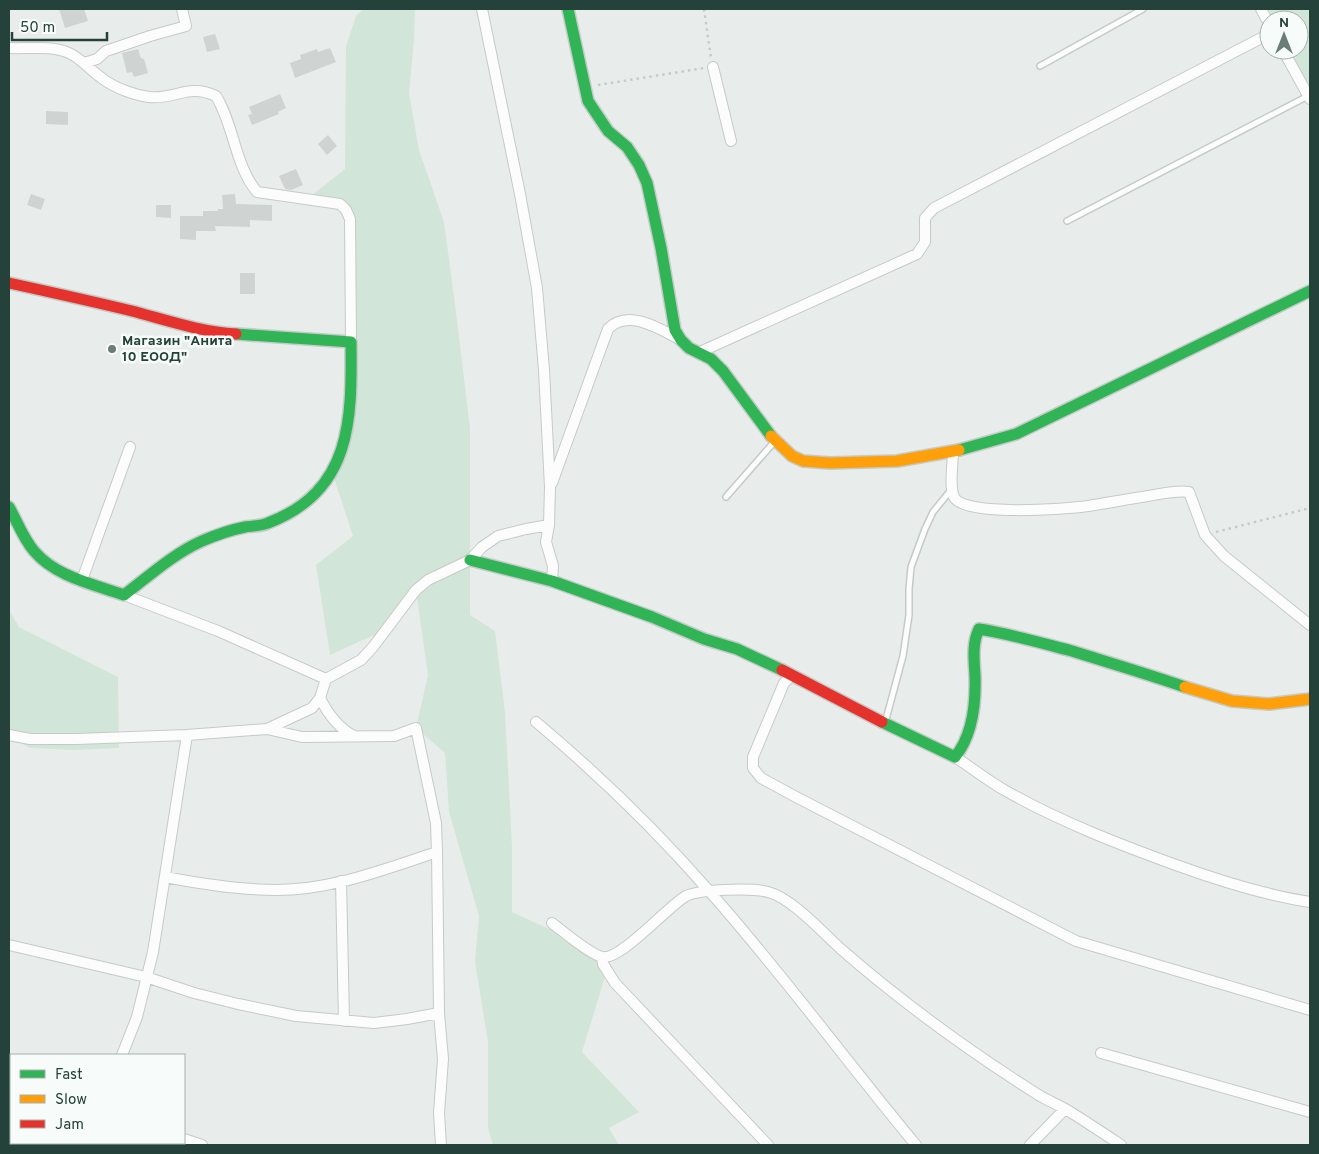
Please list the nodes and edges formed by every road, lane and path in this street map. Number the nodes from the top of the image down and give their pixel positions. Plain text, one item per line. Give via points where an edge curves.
1 (182, 9) edge
2 (482, 9) edge
3 (568, 9) edge
4 (704, 9) edge
5 (1143, 9) edge
6 (1259, 39) edge
7 (9, 48) edge
8 (1289, 60) edge
9 (84, 63) junction
10 (1040, 66) dead end
11 (712, 67) junction
12 (584, 87) junction
13 (1309, 97) edge
14 (731, 140) dead end
15 (1067, 221) dead end
16 (9, 283) edge
17 (1310, 291) edge
18 (681, 340) junction
19 (351, 342) junction
20 (700, 352) junction
21 (775, 441) junction
22 (130, 447) dead end
23 (953, 452) junction
24 (550, 487) junction
25 (952, 489) junction
26 (726, 497) dead end
27 (9, 507) edge
28 (1310, 508) edge
29 (549, 525) junction
30 (1205, 535) junction
31 (470, 560) junction
32 (82, 580) junction
33 (552, 581) junction
34 (124, 595) junction
35 (1310, 625) edge
36 (791, 676) junction
37 (326, 679) junction
38 (320, 698) junction
39 (1310, 699) edge
40 (536, 722) dead end
41 (885, 724) junction
42 (267, 729) junction
43 (9, 735) edge
44 (187, 735) junction
45 (357, 737) junction
46 (955, 757) junction
47 (436, 852) junction
48 (165, 877) junction
49 (341, 881) junction
50 (710, 891) junction
51 (1310, 902) edge
52 (552, 923) dead end
53 (9, 945) edge
54 (602, 957) junction
55 (146, 977) junction
56 (1310, 1010) edge
57 (439, 1013) junction
58 (344, 1021) junction
59 (1101, 1053) dead end
60 (122, 1054) edge
61 (1065, 1109) junction
62 (1310, 1112) edge
63 (185, 1139) edge
64 (202, 1145) edge
65 (441, 1145) edge
66 (768, 1145) edge
67 (916, 1145) edge
68 (1030, 1145) edge
69 (1121, 1145) edge

1 - 9 street via 186,26 106,51 97,59
2 - 24 street via 538,288
3 - 12 street
4 - 11 path
5 - 10 lane
6 - 20 street via 934,208 925,218 925,242 918,254
7 - 9 street via 55,48
8 - 13 street
9 - 19 street via 104,80 138,95 160,97 197,90 216,96 223,107 245,173 257,192 340,204 346,210 350,219
11 - 12 path
11 - 14 street
12 - 18 street via 588,101 608,131 627,147 647,183 675,330
13 - 15 lane
16 - 19 street via 221,333
17 - 23 street via 1016,434
18 - 20 street
18 - 24 street via 644,323 623,319 614,322 608,329
19 - 34 street via 352,398 348,428 340,458 324,484 297,509 282,517 266,524 216,535 182,551
20 - 21 street via 723,371
21 - 23 street via 792,456 814,462 897,460
21 - 26 lane
22 - 32 street
23 - 25 street
24 - 29 street
25 - 30 street via 959,503 994,509 1086,506 1189,492
25 - 41 lane via 933,512 911,567 904,656
27 - 32 street via 34,551 52,567
28 - 30 path
29 - 31 street via 498,536
29 - 33 street via 546,542 553,566
30 - 35 street via 1224,556
31 - 33 street
31 - 37 street via 428,580 416,590 361,660
32 - 34 street
33 - 36 street via 737,649
34 - 37 street via 218,631
36 - 41 street
36 - 56 street via 784,683 753,757 753,768 761,778 1076,941
37 - 38 street
38 - 42 street via 312,708
38 - 45 street via 328,714 346,732
39 - 46 street via 1269,704 1232,701 1143,672 979,628 974,642 972,714 966,741
40 - 50 street via 635,811
41 - 46 street
42 - 44 street
42 - 45 street via 302,738
43 - 44 street via 76,739
44 - 48 street
45 - 47 street via 394,736 416,728 436,823
46 - 51 street via 1012,794 1111,841 1240,886
47 - 49 street
47 - 57 street
48 - 49 street via 238,888 277,890
48 - 55 street
49 - 58 street
50 - 54 street via 687,896 612,957
50 - 61 street via 758,890 780,897 904,1002 1038,1096
50 - 67 street
52 - 54 street
53 - 55 street
54 - 66 street via 615,983
55 - 58 street via 238,1004 296,1016
55 - 60 street via 137,1017
57 - 58 street via 387,1022
57 - 65 street via 443,1059 439,1113
59 - 62 street
61 - 68 street
61 - 69 street
63 - 64 street

